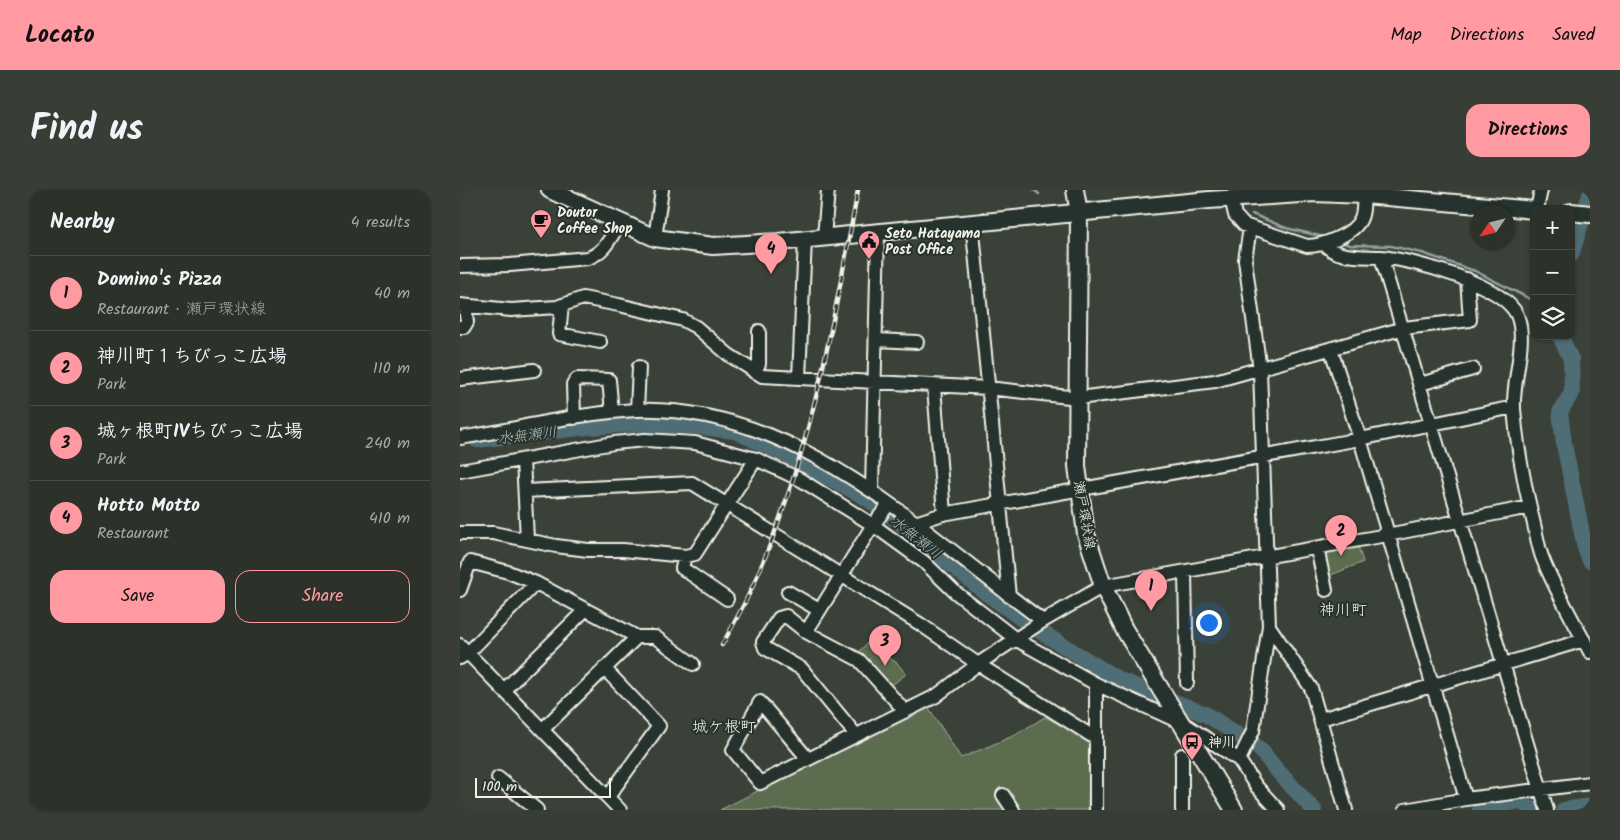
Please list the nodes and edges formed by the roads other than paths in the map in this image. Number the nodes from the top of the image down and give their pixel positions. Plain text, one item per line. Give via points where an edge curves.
1 (550, 190) edge
2 (662, 190) edge
3 (828, 190) edge
4 (1075, 190) edge
5 (1084, 190) edge
6 (1541, 190) edge
7 (1328, 191) edge
8 (1208, 194) edge
9 (1364, 195) junction
10 (575, 196) edge
11 (1440, 196) edge
12 (1231, 198) junction
13 (1536, 205) edge
14 (1530, 208) edge
15 (1575, 212) edge
16 (1079, 213) junction
17 (1590, 214) edge
18 (620, 222) junction
19 (972, 222) junction
20 (1250, 228) junction
21 (878, 232) junction
22 (824, 237) junction
23 (655, 238) junction
24 (805, 239) junction
25 (1324, 243) junction
26 (1381, 257) junction
27 (460, 266) edge
28 (1467, 279) junction
29 (462, 305) edge
30 (562, 306) junction
31 (460, 328) edge
32 (1404, 328) junction
33 (759, 331) dead end
34 (877, 340) junction
35 (600, 342) dead end
36 (917, 342) dead end
37 (1331, 350) junction
38 (639, 367) dead end
39 (1473, 369) dead end
40 (534, 370) dead end
41 (1260, 370) junction
42 (754, 372) junction
43 (799, 378) junction
44 (460, 379) edge
45 (876, 382) junction
46 (1420, 384) junction
47 (934, 387) junction
48 (988, 388) junction
49 (1078, 398) junction
50 (1514, 407) junction
51 (637, 410) junction
52 (612, 412) junction
53 (574, 418) junction
54 (1431, 423) junction
55 (460, 438) edge
56 (1360, 439) junction
57 (1265, 456) junction
58 (756, 459) junction
59 (523, 460) junction
60 (460, 470) edge
61 (1080, 489) junction
62 (872, 490) junction
63 (525, 491) junction
64 (726, 503) junction
65 (889, 504) junction
66 (1000, 504) junction
67 (1530, 507) junction
68 (944, 514) junction
69 (1459, 520) junction
70 (918, 522) junction
71 (873, 525) junction
72 (460, 533) edge
73 (1387, 535) junction
74 (527, 539) junction
75 (1317, 548) junction
76 (685, 556) junction
77 (1265, 557) junction
78 (1185, 572) junction
79 (840, 576) junction
80 (536, 583) junction
81 (1103, 586) junction
82 (460, 590) edge
83 (1326, 590) dead end
84 (788, 592) dead end
85 (1009, 596) junction
86 (727, 599) dead end
87 (585, 610) junction
88 (819, 610) junction
89 (1043, 621) junction
90 (1269, 626) junction
91 (806, 632) junction
92 (638, 637) junction
93 (1016, 640) junction
94 (1587, 646) edge
95 (463, 652) edge
96 (693, 664) dead end
97 (978, 664) junction
98 (1504, 664) junction
99 (604, 668) junction
100 (1187, 683) dead end
101 (1096, 684) junction
102 (1431, 685) junction
103 (504, 690) junction
104 (904, 710) junction
105 (1176, 717) junction
106 (1321, 719) junction
107 (543, 729) junction
108 (856, 735) junction
109 (1095, 738) junction
110 (1182, 755) dead end
111 (1241, 755) junction
112 (808, 759) junction
113 (498, 778) dead end
114 (1590, 783) edge
115 (1539, 789) junction
116 (1003, 795) dead end
117 (608, 797) junction
118 (1466, 799) junction
119 (537, 810) edge
120 (620, 810) edge
121 (1013, 810) edge
122 (1096, 810) edge
123 (1182, 810) edge
124 (1234, 810) edge
125 (1278, 810) edge
126 (1346, 810) edge
127 (1405, 810) edge
128 (1547, 810) edge

1 - 10 main road
2 - 23 street
3 - 22 street
4 - 16 main road, 瀬戸環状線
5 - 16 main road, 瀬戸環状線
6 - 13 street
7 - 9 main road
7 - 12 main road
8 - 12 main road
8 - 16 main road
9 - 11 main road
9 - 25 street via 1362,218 1357,226
10 - 18 main road
11 - 14 main road
12 - 20 street via 1235,215
15 - 17 main road
16 - 19 main road
16 - 49 main road, 瀬戸環状線
18 - 23 main road
18 - 27 street via 606,246 588,258
19 - 21 main road
19 - 48 street
20 - 25 street via 1308,246
20 - 41 street via 1246,260
21 - 22 main road
21 - 34 street
22 - 24 main road
23 - 24 main road via 713,246
24 - 43 street
25 - 26 street via 1327,248 1341,254
26 - 28 street via 1400,259
26 - 32 street
28 - 32 street via 1470,320
28 - 50 street via 1498,296 1510,305 1516,315 1520,326
29 - 30 street via 510,310
29 - 31 street via 466,322
30 - 35 street via 559,334
30 - 42 street via 583,298 683,320
32 - 37 street
32 - 46 street
33 - 42 street via 759,364
34 - 36 street
34 - 45 street
37 - 41 street
37 - 56 street
38 - 51 street
39 - 46 street
40 - 44 street
41 - 49 street via 1215,381
41 - 57 street
42 - 43 street via 762,376
43 - 45 street
45 - 47 street
45 - 62 street
46 - 54 street
47 - 48 street
47 - 68 street
48 - 49 street
48 - 66 street
49 - 61 main road, 瀬戸環状線
50 - 54 street
50 - 67 street
51 - 52 street
51 - 62 street via 677,411 749,427 824,462
52 - 53 street
52 - 53 street via 609,380 577,379 573,384
53 - 55 street
54 - 56 street
54 - 69 street
56 - 57 street
56 - 73 street
57 - 61 street
57 - 77 street
58 - 59 street via 695,443 645,440 614,442
58 - 64 street
58 - 71 street via 801,480
59 - 60 street
59 - 63 street
61 - 66 street
61 - 81 main road, 瀬戸環状線 via 1086,534
62 - 65 street
63 - 64 street via 686,482
63 - 74 street
64 - 76 street via 695,554
64 - 79 street
65 - 70 street
65 - 71 street
66 - 68 street
66 - 85 street
67 - 69 street
67 - 94 street via 1542,557
68 - 70 street
69 - 73 street
69 - 98 street
70 - 85 street
71 - 79 street
71 - 93 street via 924,562 955,592
72 - 74 street via 493,533
73 - 75 street
73 - 102 street
74 - 76 street via 588,550
75 - 77 street
75 - 83 street
76 - 86 street via 682,568
77 - 78 street
77 - 90 street
78 - 81 street
78 - 100 street
79 - 88 street
79 - 97 street via 920,624
80 - 82 street via 470,562
80 - 87 street
80 - 95 street
81 - 89 street
81 - 105 main road, 瀬戸環状線 via 1124,630
84 - 88 street
85 - 89 street
87 - 92 street
87 - 103 street
88 - 91 street
89 - 93 street
90 - 106 street via 1311,688
90 - 111 street via 1253,731
91 - 104 street via 859,660
91 - 108 street via 786,616 779,618 763,642 765,648 802,669
92 - 96 street via 655,637
92 - 99 street
93 - 97 street
93 - 101 street
94 - 98 street
95 - 103 street
97 - 104 street via 936,696
97 - 109 street
98 - 102 street
98 - 115 street
99 - 107 street
99 - 117 street via 659,726
101 - 105 street
101 - 109 street
102 - 106 street
102 - 118 street
103 - 107 street
104 - 108 street
105 - 111 street
105 - 124 main road, 瀬戸環状線
106 - 126 street
107 - 117 street
108 - 112 street
109 - 122 street
110 - 123 street
111 - 125 street via 1256,786
112 - 112 street via 760,783 733,750 760,702
113 - 119 street
114 - 115 street
115 - 118 street
115 - 128 street
116 - 121 street
117 - 120 street
118 - 127 street

